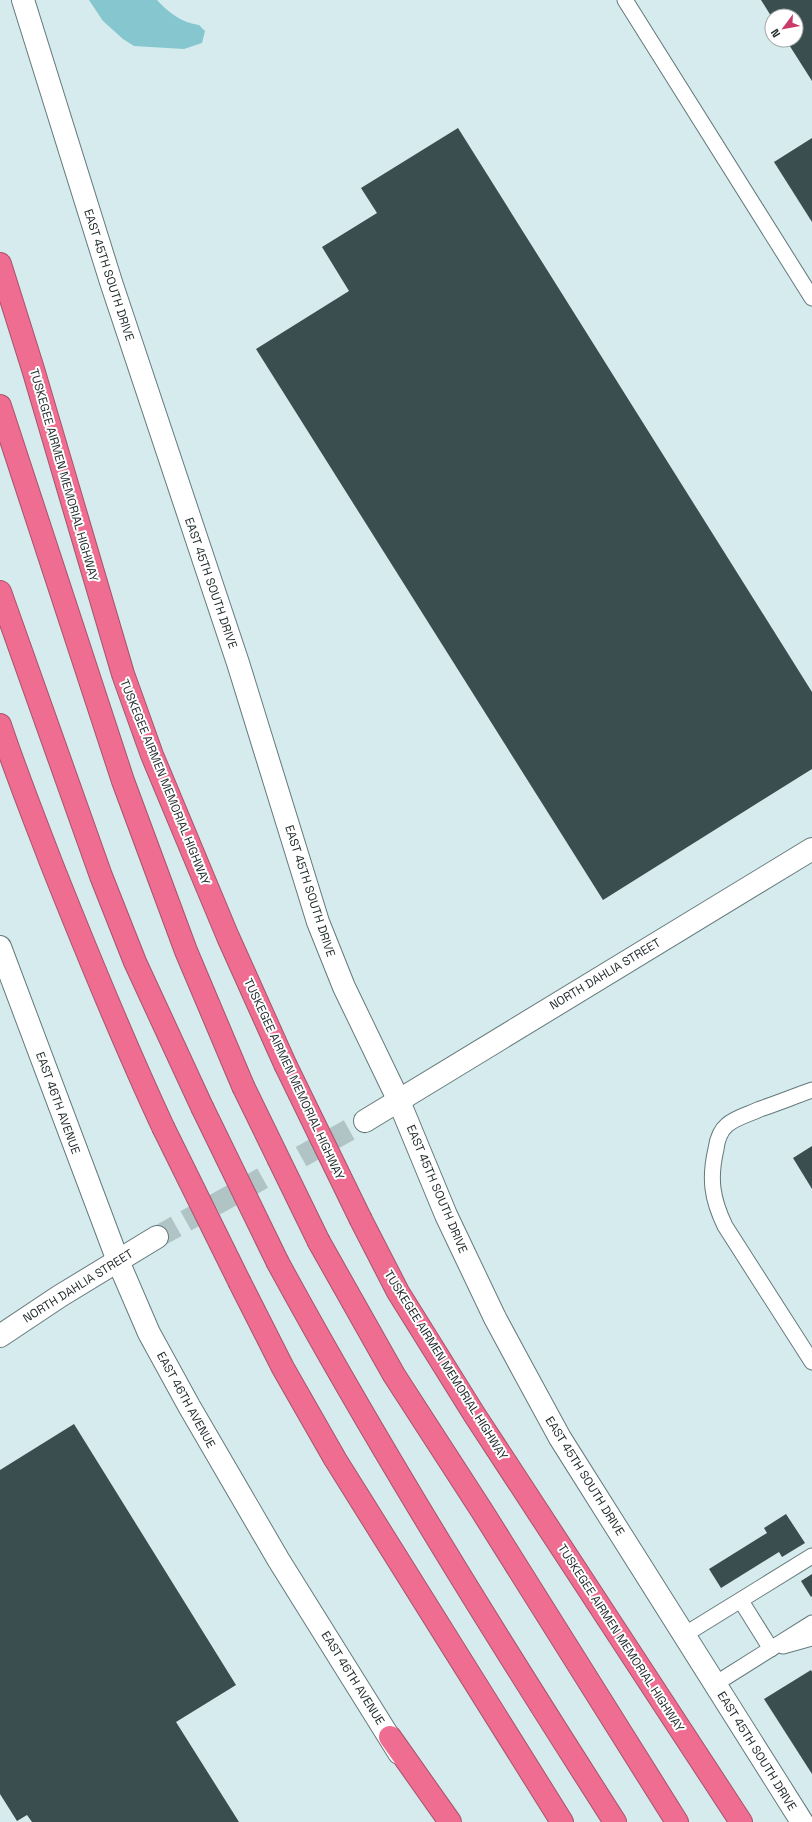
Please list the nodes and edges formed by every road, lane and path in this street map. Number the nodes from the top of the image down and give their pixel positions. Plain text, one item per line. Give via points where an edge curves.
1 (22, 0) edge
2 (625, 0) edge
3 (0, 264) edge
4 (812, 298) edge
5 (0, 406) edge
6 (0, 592) edge
7 (0, 726) edge
8 (812, 849) edge
9 (0, 947) edge
10 (812, 1090) edge
11 (398, 1099) junction
12 (365, 1121) tunnel mouth
13 (157, 1237) tunnel mouth
14 (118, 1261) junction
15 (0, 1336) edge
16 (812, 1362) edge
17 (812, 1556) edge
18 (741, 1601) junction
19 (812, 1623) edge
20 (684, 1635) junction
21 (812, 1638) edge
22 (771, 1649) junction
23 (715, 1684) junction
24 (390, 1737) junction
25 (438, 1822) edge
26 (450, 1822) edge
27 (562, 1822) edge
28 (615, 1822) edge
29 (677, 1822) edge
30 (741, 1822) edge
31 (802, 1822) edge

1 - 11 main road, EAST 45TH SOUTH DRIVE via 114,289 238,663 318,922 344,987
2 - 4 lane
3 - 30 highway, TUSKEGEE AIRMEN MEMORIAL HIGHWAY, bridge via 125,682 152,755 228,937 286,1064 398,1292 474,1414
5 - 29 highway, bridge via 123,781 186,951 243,1086 319,1242 394,1375
6 - 28 highway, bridge via 101,876 135,962 202,1108 278,1263 319,1339 460,1575
7 - 27 highway, bridge via 19,782 85,949 163,1127 283,1368 335,1459 435,1622
8 - 11 main road, NORTH DAHLIA STREET
9 - 14 main road, EAST 46TH AVENUE
10 - 16 lane via 727,1124 717,1144 711,1169 716,1207 725,1226
11 - 12 main road, NORTH DAHLIA STREET
11 - 20 main road, EAST 45TH SOUTH DRIVE via 446,1215 495,1318 560,1438
13 - 14 main road, NORTH DAHLIA STREET
14 - 15 main road, NORTH DAHLIA STREET
14 - 24 main road, EAST 46TH AVENUE via 149,1333 188,1406 278,1559
17 - 18 lane
18 - 20 lane
18 - 22 lane
19 - 22 lane
20 - 23 main road, EAST 45TH SOUTH DRIVE
21 - 22 lane
22 - 23 lane
23 - 31 main road, EAST 45TH SOUTH DRIVE
24 - 25 main road, EAST 46TH AVENUE
24 - 26 highway

